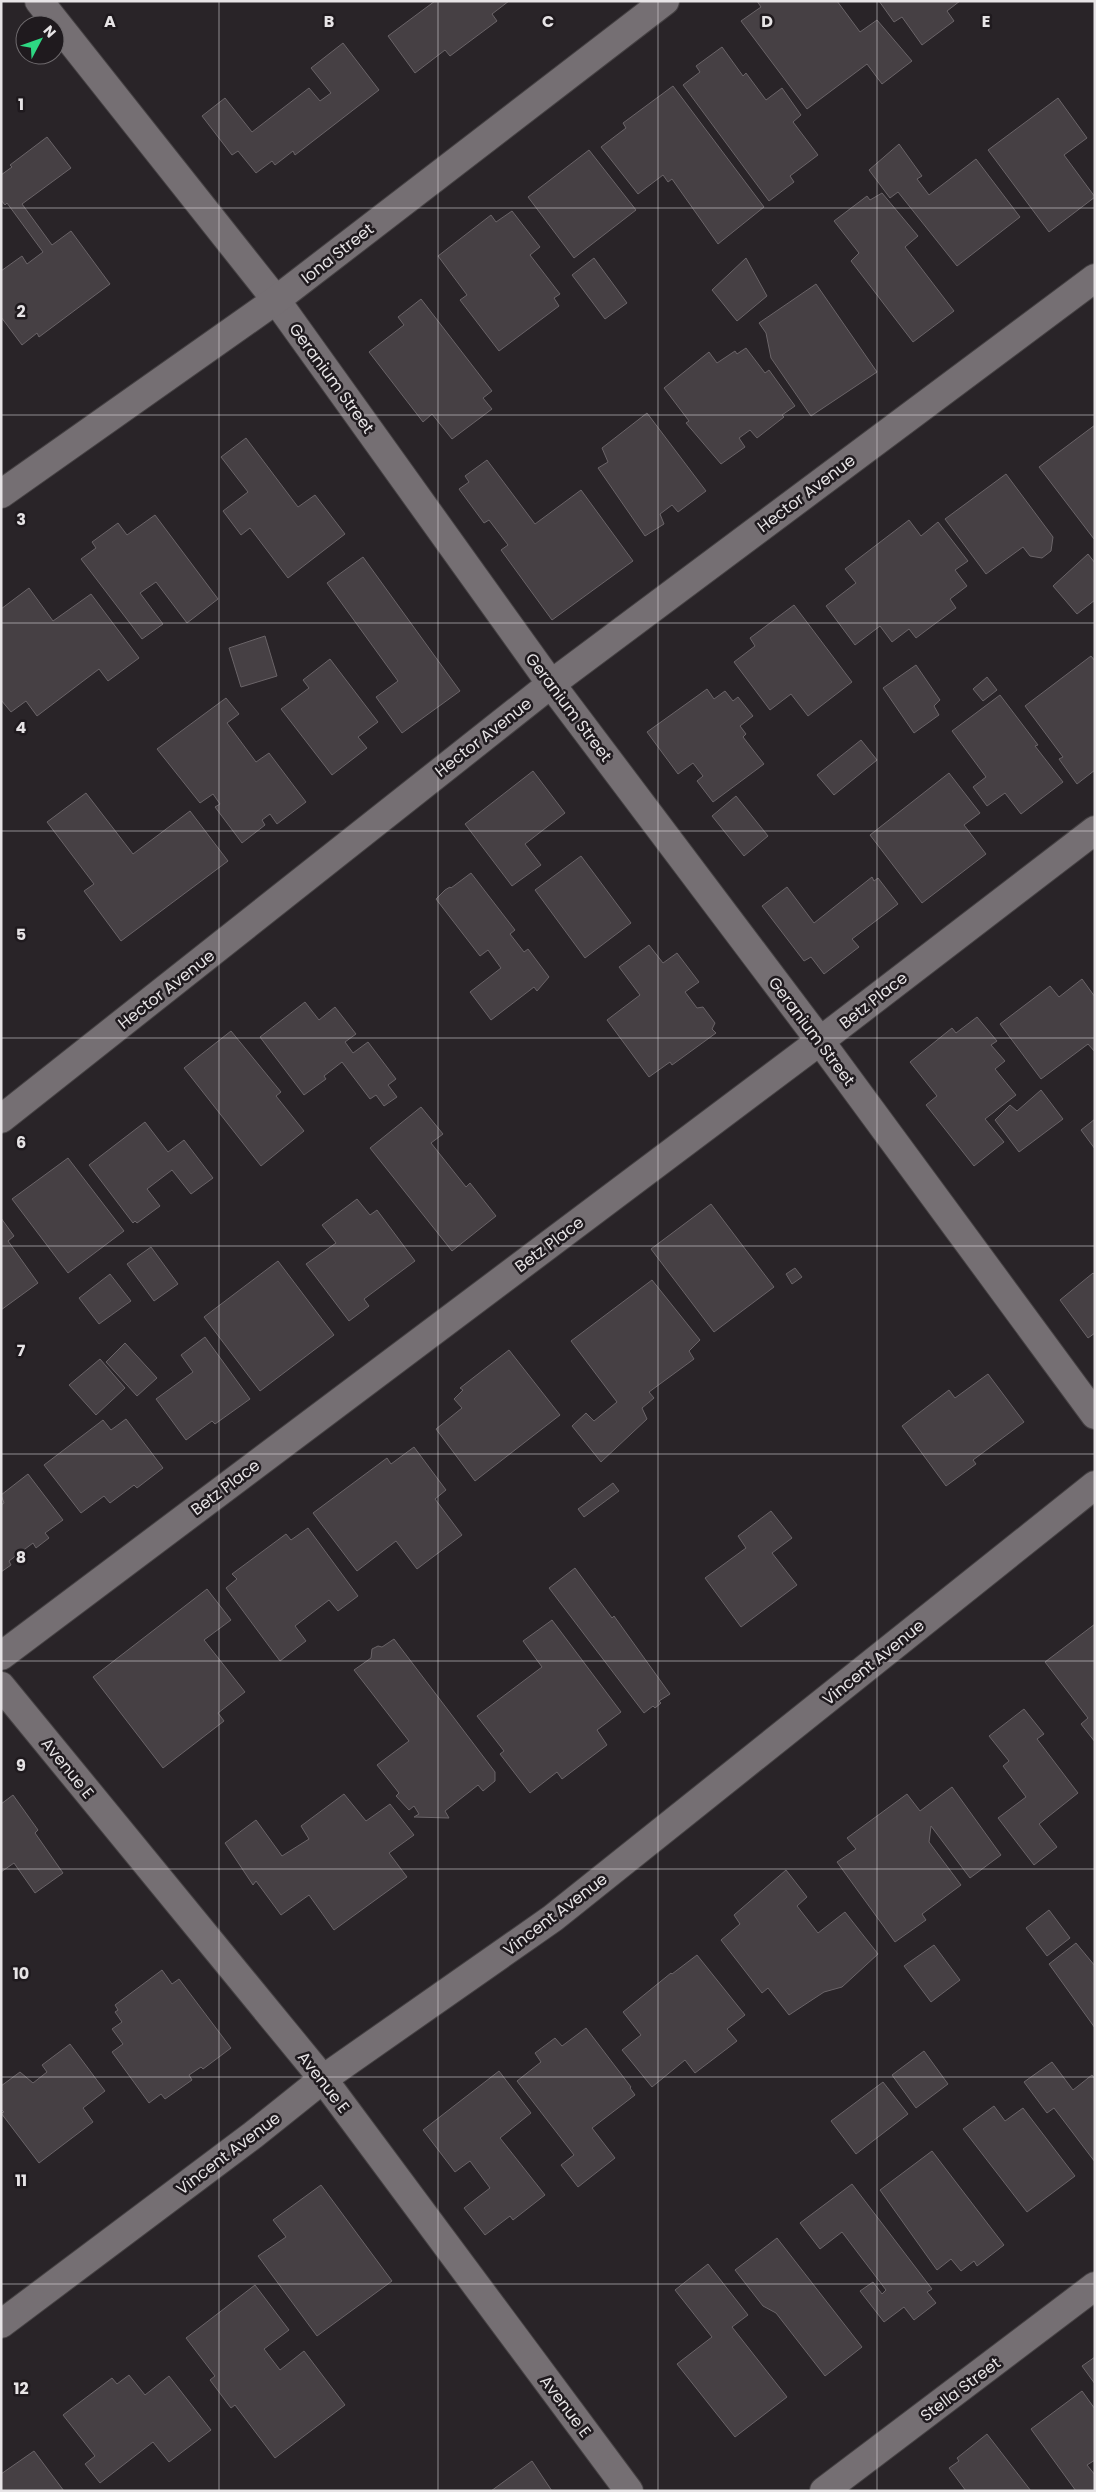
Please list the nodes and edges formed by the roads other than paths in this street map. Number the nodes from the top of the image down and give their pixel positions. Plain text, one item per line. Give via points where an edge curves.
1 (39, 1) edge
2 (665, 1) edge
3 (1095, 278) edge
4 (276, 300) junction
5 (1, 494) edge
6 (551, 684) junction
7 (1095, 830) edge
8 (820, 1041) junction
9 (1, 1119) edge
10 (1095, 1415) edge
11 (1095, 1485) edge
12 (1, 1656) edge
13 (2, 1690) edge
14 (323, 2079) junction
15 (1095, 2286) edge
16 (1, 2324) edge
17 (629, 2491) edge
18 (824, 2491) edge

1 - 4 street, Geranium Street
2 - 4 street, Iona Street
3 - 6 street, Hector Avenue
4 - 5 street, Iona Street
4 - 6 street, Geranium Street
6 - 8 street, Geranium Street
6 - 9 street, Hector Avenue
7 - 8 street, Betz Place
8 - 10 street, Geranium Street
8 - 12 street, Betz Place
11 - 14 street, Vincent Avenue via 553,1918
13 - 14 street, Avenue E
14 - 16 street, Vincent Avenue
14 - 17 street, Avenue E
15 - 18 street, Stella Street

